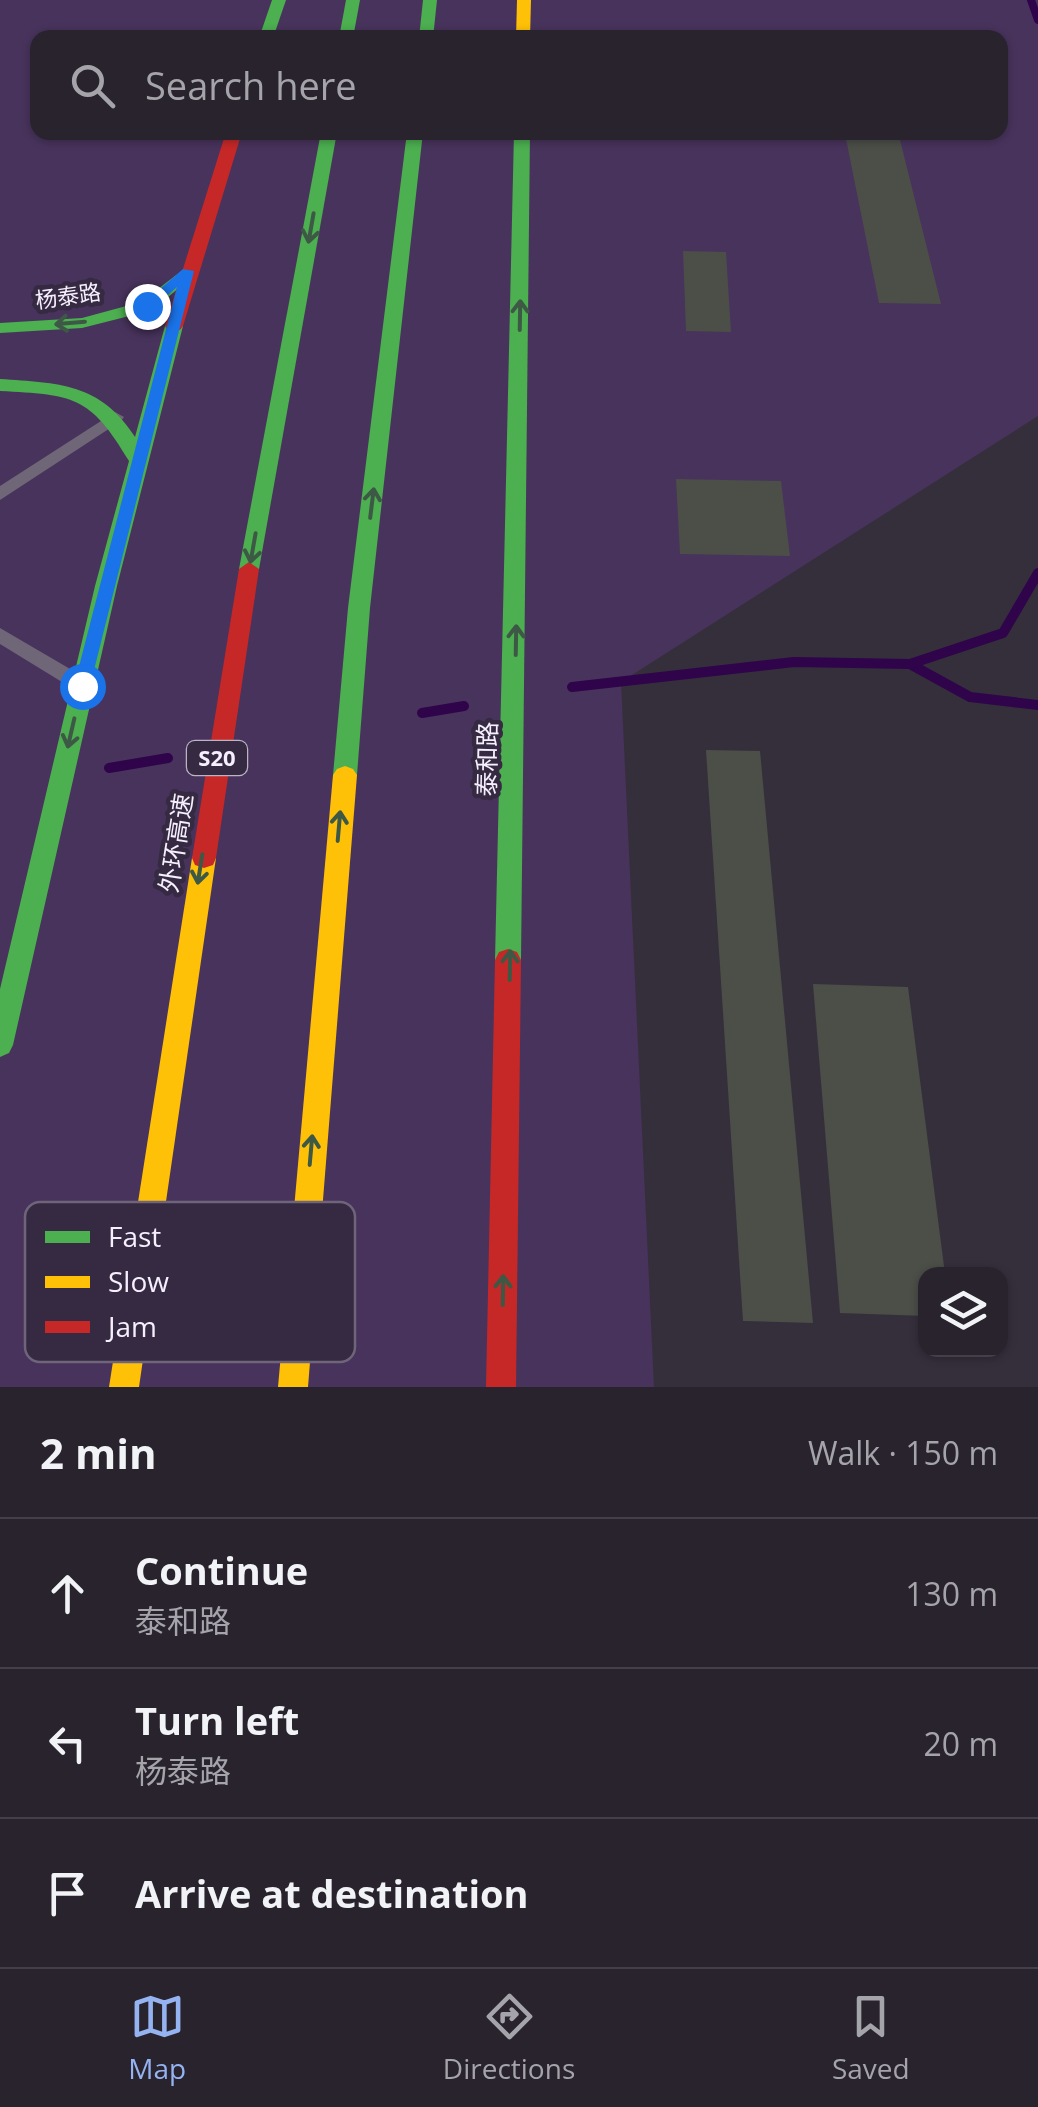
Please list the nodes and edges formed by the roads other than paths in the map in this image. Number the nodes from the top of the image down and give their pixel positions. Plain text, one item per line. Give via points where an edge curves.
1 (279, 0) edge
2 (353, 0) edge
3 (430, 0) edge
4 (524, 0) edge
5 (269, 30) edge
6 (347, 30) edge
7 (427, 30) edge
8 (524, 30) edge
9 (231, 140) edge
10 (328, 140) edge
11 (414, 140) edge
12 (522, 140) edge
13 (188, 271) junction
14 (0, 328) edge
15 (0, 385) edge
16 (115, 417) junction
17 (137, 458) junction
18 (0, 494) edge
19 (0, 635) edge
20 (82, 686) junction
21 (0, 1045) edge
22 (152, 1202) edge
23 (309, 1202) edge
24 (128, 1362) edge
25 (295, 1362) edge
26 (124, 1387) edge
27 (293, 1387) edge
28 (501, 1387) edge

1 - 5 main road
2 - 6 main road
3 - 7 main road
4 - 8 main road
9 - 13 main road
10 -> 22 main road, 外环高速 / S20 via 232,663
23 -> 11 main road via 359,608
28 -> 12 main road, 泰和路
13 -> 14 main road, 杨泰路 via 147,306 82,323
13 - 17 main road
15 - 16 main road via 63,389
16 - 17 main road
16 - 18 lane
17 - 20 main road
19 - 20 lane
20 -> 21 main road
24 -> 26 main road, 外环高速 / S20
27 -> 25 main road

